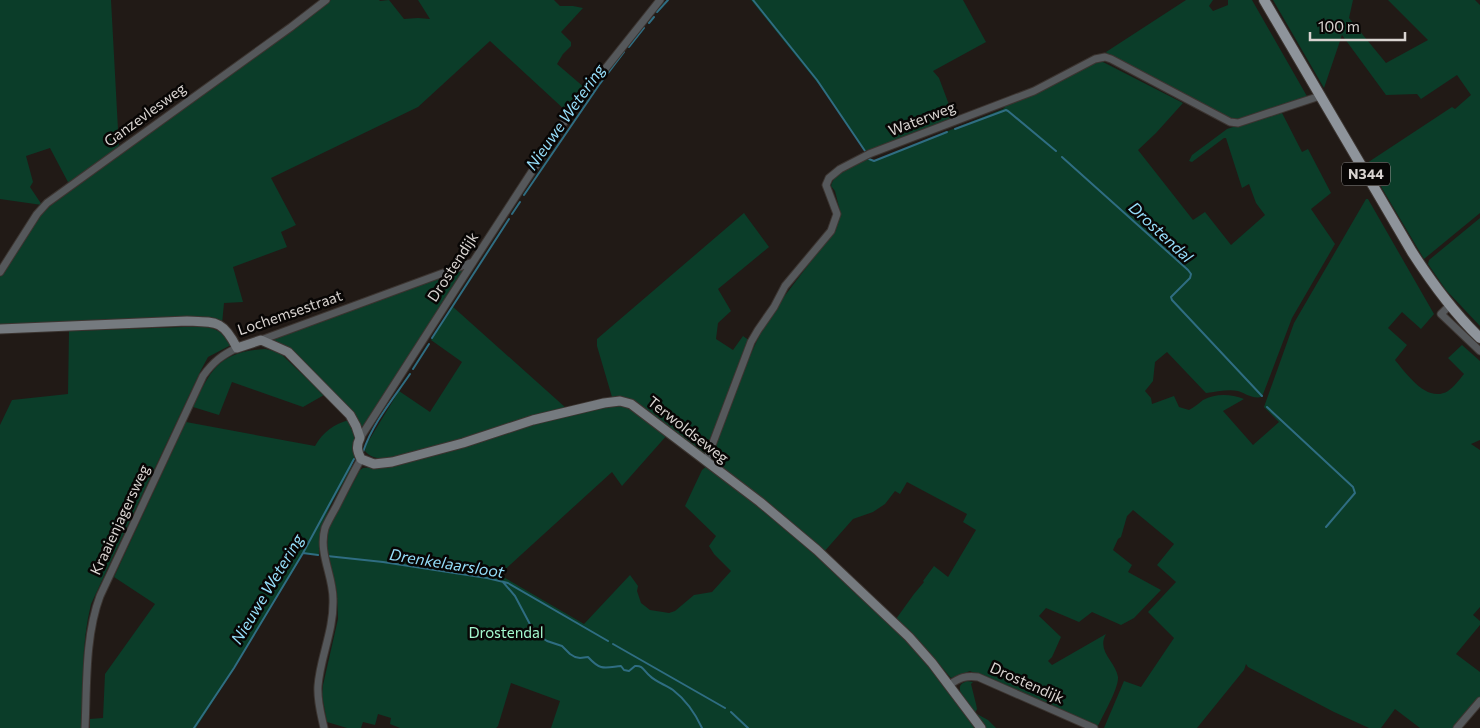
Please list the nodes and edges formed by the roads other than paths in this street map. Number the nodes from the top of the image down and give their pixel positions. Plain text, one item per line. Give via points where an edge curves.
1 (326, 0) edge
2 (660, 0) edge
3 (1264, 0) edge
4 (1320, 96) junction
5 (473, 262) junction
6 (0, 272) edge
7 (1449, 306) junction
8 (0, 329) edge
9 (1480, 338) edge
10 (261, 340) junction
11 (237, 348) junction
12 (1480, 351) edge
13 (360, 438) junction
14 (360, 457) junction
15 (706, 461) junction
16 (949, 685) junction
17 (1480, 701) edge
18 (85, 728) edge
19 (324, 728) edge
20 (981, 728) edge
21 (1094, 728) edge
22 (1457, 728) edge

1 - 6 street, Ganzevlesweg via 51,200 37,214
2 - 5 street, Drostendijk via 570,113
3 - 4 main road, N344
4 - 7 main road, N344 via 1412,252
4 - 15 street, Waterweg via 1238,123 1230,122 1102,57 1034,91 869,154 840,169 826,185 837,214 835,223 785,286 754,336
5 - 10 street, Lochemsestraat
5 - 13 street, Drostendijk
7 - 9 main road, N344
7 - 12 street via 1441,314
8 - 11 street, Lochemsestraat via 211,322 230,334
10 - 11 street, Lochemsestraat
10 - 13 street via 288,352 350,415
11 - 18 street, Kraaienjagersweg via 221,356 203,376 94,610 90,628
13 - 14 street via 357,446
14 - 15 street, Terwoldseweg via 374,464 392,462 533,420 620,401 637,407
14 - 19 street via 326,527 323,540 333,597 332,621 318,686
15 - 16 street, Terwoldseweg via 817,550 909,637
16 - 20 street, Terwoldseweg
16 - 21 street, Drostendijk via 962,677 978,676
17 - 22 street

